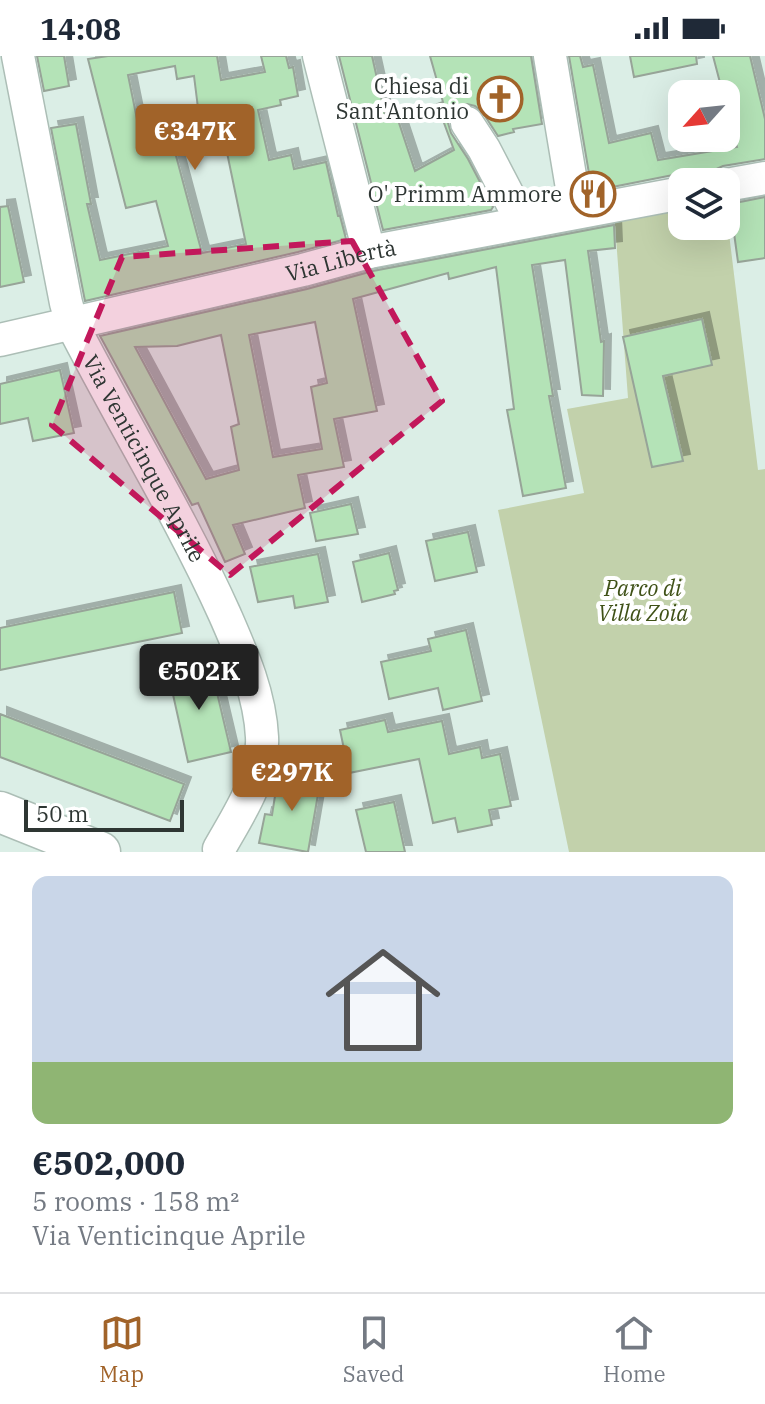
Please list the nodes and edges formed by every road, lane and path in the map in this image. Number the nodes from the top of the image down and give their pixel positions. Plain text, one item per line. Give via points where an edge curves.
1 (18, 56) edge
2 (319, 56) edge
3 (550, 56) edge
4 (467, 123) dead end
5 (765, 178) edge
6 (740, 182) edge
7 (668, 196) edge
8 (576, 212) junction
9 (522, 222) junction
10 (369, 252) junction
11 (72, 324) junction
12 (0, 340) edge
13 (0, 812) edge
14 (219, 849) dead end
15 (100, 852) edge

1 - 11 street, Via Venticinque Aprile
2 - 10 street
3 - 8 street
4 - 9 street
5 - 6 street
7 - 8 street, Via Libertà
8 - 9 street, Via Libertà
9 - 10 street, Via Libertà
10 - 11 street, Via Libertà
11 - 12 street, Via Libertà
11 - 14 street, Via Venticinque Aprile via 188,536 255,693 262,738 258,772
13 - 15 main road

